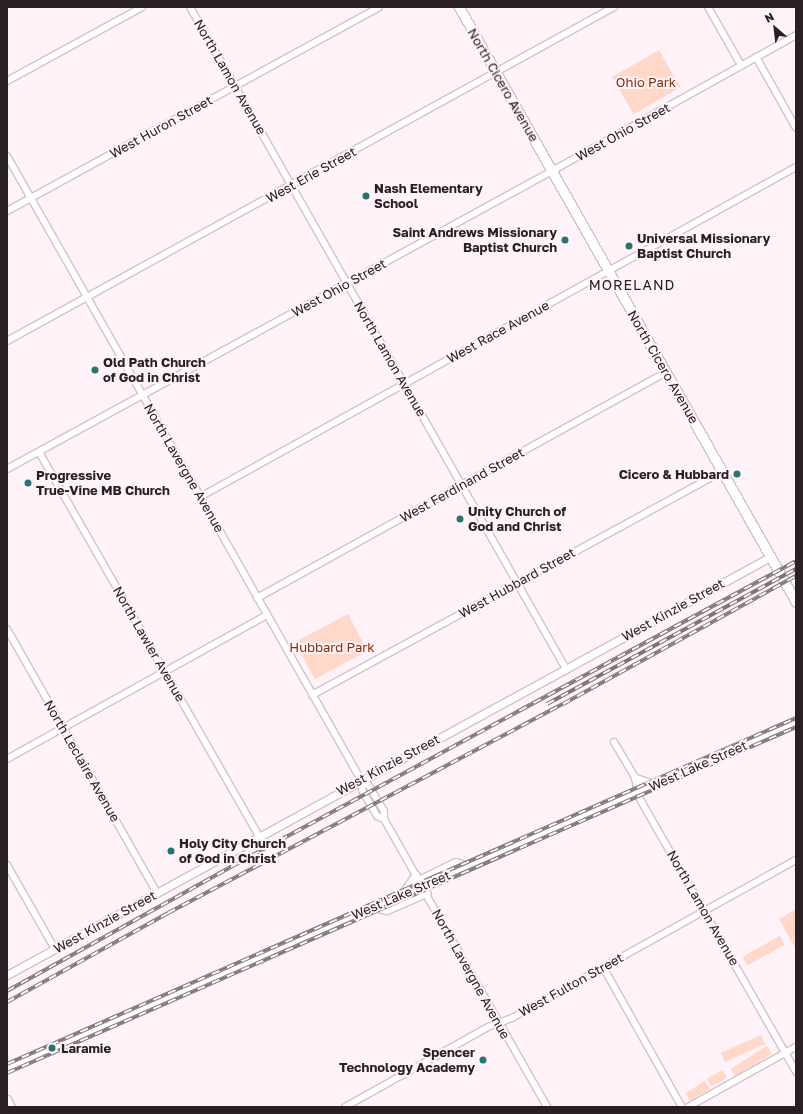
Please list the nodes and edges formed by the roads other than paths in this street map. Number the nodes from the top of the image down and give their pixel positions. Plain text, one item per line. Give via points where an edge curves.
1 (142, 7) edge
2 (190, 7) edge
3 (379, 7) edge
4 (459, 7) edge
5 (614, 7) edge
6 (708, 7) edge
7 (796, 35) edge
8 (756, 57) junction
9 (741, 66) junction
10 (496, 72) junction
11 (7, 81) edge
12 (235, 86) junction
13 (796, 128) edge
14 (7, 156) edge
15 (796, 167) edge
16 (552, 171) junction
17 (291, 185) junction
18 (31, 198) junction
19 (7, 211) edge
20 (608, 271) junction
21 (347, 284) junction
22 (87, 298) junction
23 (7, 341) edge
24 (666, 372) junction
25 (404, 384) junction
26 (143, 396) junction
27 (39, 452) junction
28 (7, 469) edge
29 (722, 471) junction
30 (462, 485) junction
31 (200, 497) junction
32 (770, 556) junction
33 (518, 584) junction
34 (257, 598) junction
35 (795, 598) edge
36 (268, 615) junction
37 (7, 629) edge
38 (566, 669) junction
39 (165, 672) junction
40 (312, 694) junction
41 (796, 723) edge
42 (63, 728) junction
43 (614, 742) dead end
44 (7, 759) edge
45 (361, 780) junction
46 (636, 780) junction
47 (655, 784) junction
48 (637, 793) junction
49 (258, 836) junction
50 (796, 860) edge
51 (7, 865) edge
52 (467, 867) junction
53 (438, 880) junction
54 (422, 887) junction
55 (157, 893) junction
56 (403, 895) junction
57 (374, 908) junction
58 (704, 911) junction
59 (55, 949) junction
60 (603, 967) junction
61 (7, 976) edge
62 (499, 1023) junction
63 (796, 1047) edge
64 (786, 1053) junction
65 (7, 1068) edge
66 (796, 1072) edge
67 (7, 1099) edge
68 (12, 1107) edge
69 (345, 1107) edge
70 (547, 1107) edge
71 (682, 1107) edge
72 (688, 1107) edge

1 - 11 street
2 - 12 street, North Lamon Avenue
3 - 12 street, West Huron Street
4 - 10 main road, North Cicero Avenue
5 - 10 street, West Erie Street
6 - 9 street
7 - 8 street, West Ohio Street
8 - 9 street, West Ohio Street
8 - 13 street
9 - 16 street, West Ohio Street
10 - 16 main road, North Cicero Avenue
10 - 17 street, West Erie Street
12 - 17 street, North Lamon Avenue
12 - 18 street, West Huron Street
14 - 18 street, North Lavergne Avenue
15 - 20 street, West Race Avenue
16 - 20 main road, North Cicero Avenue
16 - 21 street, West Ohio Street
17 - 21 street, North Lamon Avenue
17 - 22 street, West Erie Street
18 - 19 street, West Huron Street
18 - 22 street, North Lavergne Avenue
20 - 24 main road, North Cicero Avenue
20 - 25 street, West Race Avenue
21 - 25 street, North Lamon Avenue
21 - 26 street, West Ohio Street
22 - 23 street, West Erie Street
22 - 26 street, North Lavergne Avenue
24 - 29 main road, North Cicero Avenue
24 - 30 street, West Ferdinand Street
25 - 30 street, North Lamon Avenue
25 - 31 street, West Race Avenue
26 - 27 street, West Ohio Street
26 - 31 street, North Lavergne Avenue
27 - 28 street, West Ohio Street
27 - 39 street, North Lawler Avenue
29 - 32 main road, North Cicero Avenue
29 - 33 street, West Hubbard Street
30 - 33 street, North Lamon Avenue
30 - 34 street, West Ferdinand Street
31 - 34 street, North Lavergne Avenue
32 - 35 main road, North Cicero Avenue
32 - 38 street, West Kinzie Street
33 - 38 street, North Lamon Avenue
33 - 40 street, West Hubbard Street
34 - 36 street, North Lavergne Avenue
36 - 39 street
36 - 40 street, North Lavergne Avenue
37 - 42 street, North Leclaire Avenue
38 - 45 street, West Kinzie Street
39 - 42 street
39 - 49 street, North Lawler Avenue
40 - 45 street, North Lavergne Avenue
41 - 47 main road, West Lake Street
42 - 44 street
42 - 55 street, North Leclaire Avenue
43 - 46 street, North Lamon Avenue
45 - 49 street, West Kinzie Street
45 - 54 street, North Lavergne Avenue via 370,786 384,811 384,819
46 - 47 main road
46 - 48 street, North Lamon Avenue
47 - 48 main road, West Lake Street
48 - 52 main road, West Lake Street
48 - 58 street, North Lamon Avenue
49 - 55 street, West Kinzie Street
50 - 58 street, West Fulton Street
51 - 59 street
52 - 53 main road, West Lake Street
52 - 54 main road via 456,863
53 - 54 main road, West Lake Street
53 - 54 main road
54 - 56 main road, West Lake Street
54 - 56 main road
54 - 57 main road via 387,910
54 - 62 street, North Lavergne Avenue
55 - 59 street, West Kinzie Street
56 - 57 main road, West Lake Street
57 - 65 main road, West Lake Street
58 - 60 street, West Fulton Street
58 - 64 street, North Lamon Avenue
59 - 61 street, West Kinzie Street
60 - 62 street, West Fulton Street
60 - 71 street
62 - 69 street, West Fulton Street
62 - 70 street, North Lavergne Avenue
63 - 64 street
64 - 66 street, North Lamon Avenue
64 - 72 street
67 - 68 street

